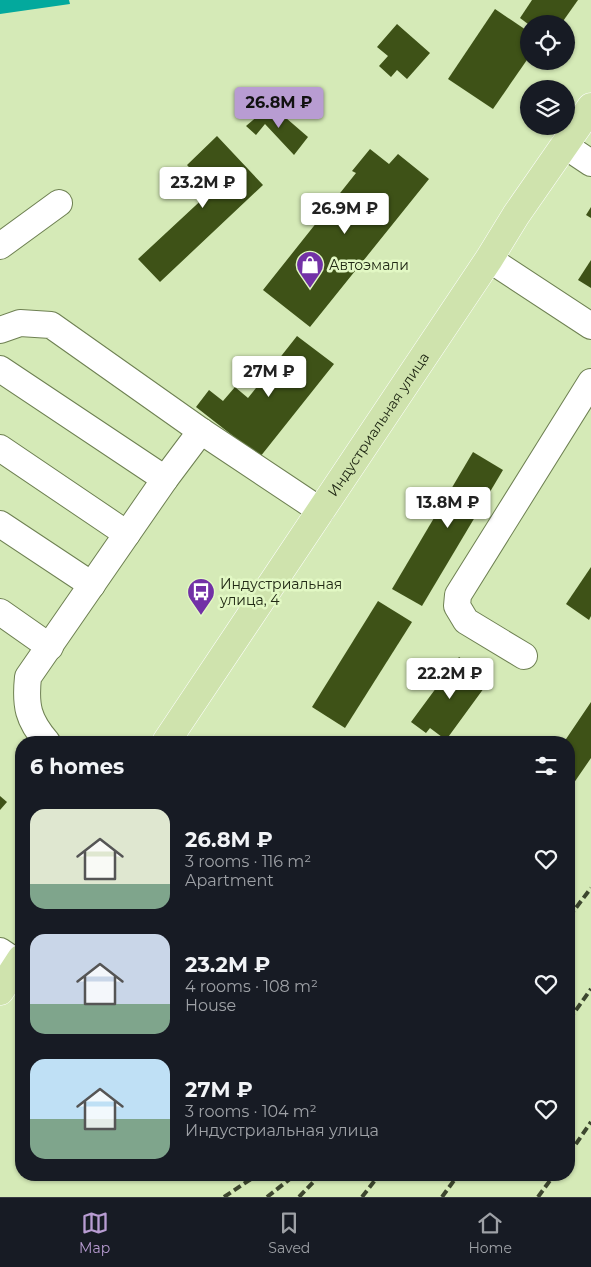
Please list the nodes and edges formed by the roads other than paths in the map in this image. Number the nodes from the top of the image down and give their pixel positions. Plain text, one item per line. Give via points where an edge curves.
1 (591, 107) edge
2 (564, 145) junction
3 (591, 163) edge
4 (59, 203) dead end
5 (0, 246) edge
6 (490, 259) junction
7 (591, 326) edge
8 (0, 330) edge
9 (0, 369) edge
10 (591, 382) edge
11 (201, 431) junction
12 (0, 448) edge
13 (165, 479) junction
14 (321, 511) junction
15 (0, 524) edge
16 (127, 534) junction
17 (92, 585) junction
18 (0, 612) edge
19 (50, 647) junction
20 (524, 656) dead end
21 (42, 736) edge
22 (170, 736) edge
23 (13, 958) edge
24 (0, 991) edge

1 - 2 main road, Индустриальная улица
2 - 3 lane
2 - 6 main road, Индустриальная улица
4 - 5 lane
6 - 7 lane
6 - 14 main road, Индустриальная улица
8 - 11 lane via 20,323 52,325
9 - 13 lane
10 - 20 lane via 458,595 457,606 466,621
11 - 13 lane
11 - 14 lane
12 - 16 lane
13 - 16 lane
14 - 22 main road, Индустриальная улица
15 - 17 lane
16 - 17 lane
17 - 19 lane
18 - 19 lane
19 - 21 lane via 28,677 26,701
23 - 24 main road

